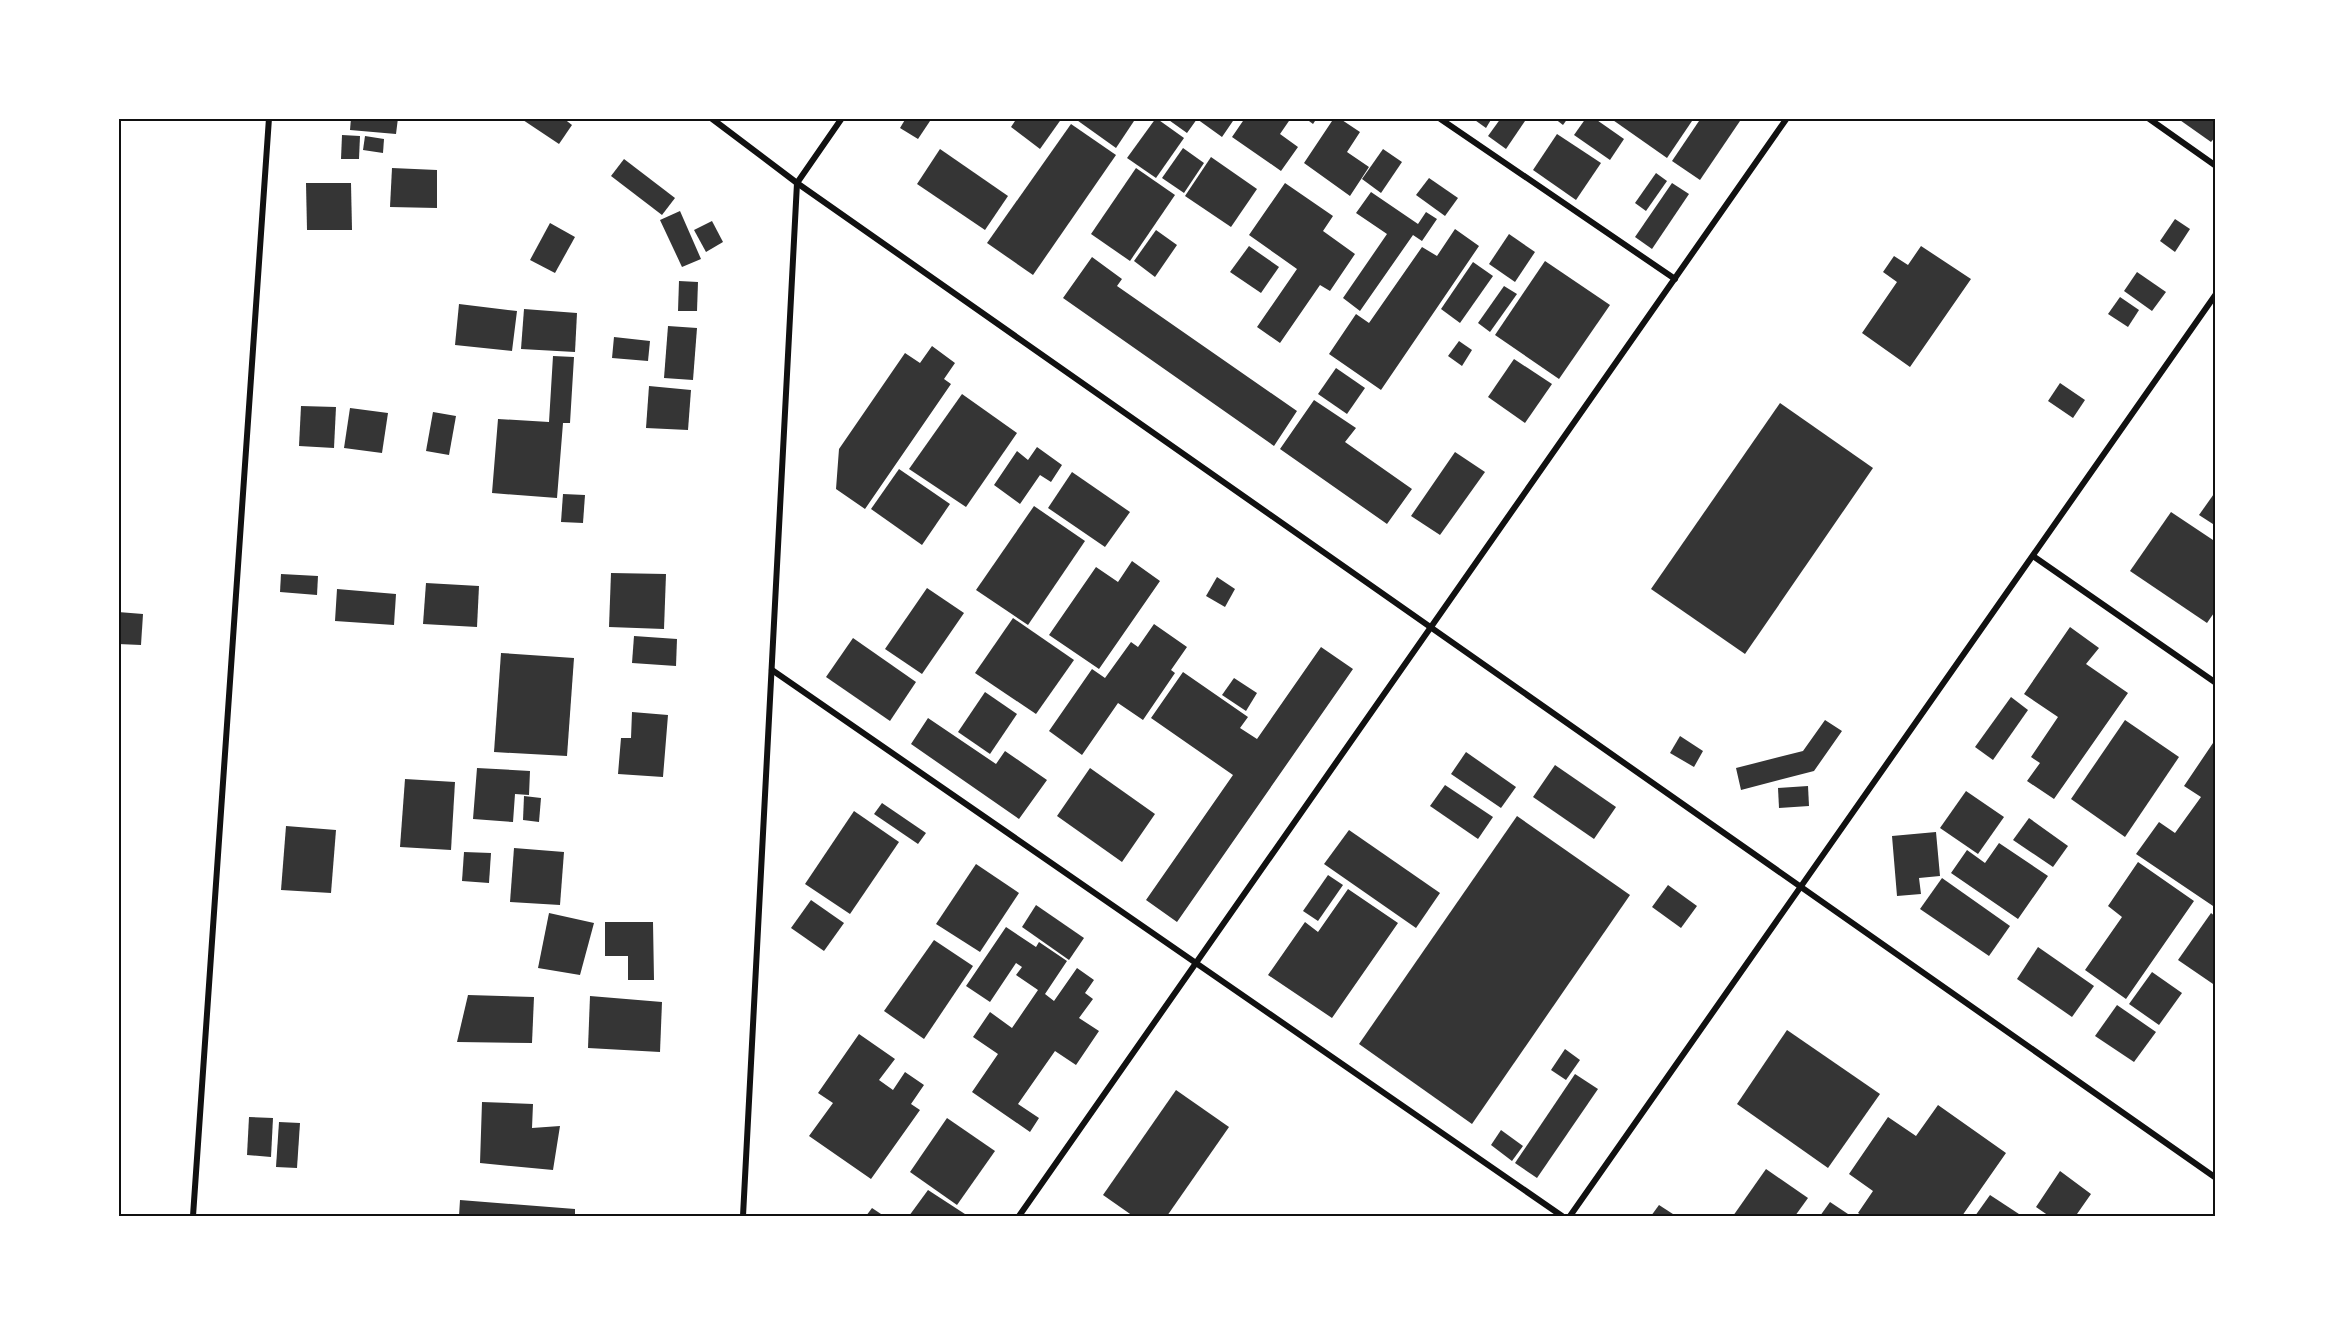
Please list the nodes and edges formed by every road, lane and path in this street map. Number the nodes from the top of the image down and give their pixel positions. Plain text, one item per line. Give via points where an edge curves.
1 (269, 118) edge
2 (711, 118) edge
3 (842, 118) edge
4 (1439, 118) edge
5 (1787, 118) edge
6 (2148, 118) edge
7 (2216, 165) edge
8 (797, 183) junction
9 (1675, 279) junction
10 (2216, 294) edge
11 (2033, 556) junction
12 (1430, 629) junction
13 (772, 670) junction
14 (2216, 683) edge
15 (1800, 888) junction
16 (1196, 963) junction
17 (2216, 1178) edge
18 (193, 1216) edge
19 (743, 1216) edge
20 (1019, 1216) edge
21 (1562, 1216) edge
22 (1570, 1216) edge

1 - 18 street
2 - 8 street
3 - 8 street
4 - 9 street
5 - 9 street
6 - 7 street
8 - 12 street
8 - 13 street
9 - 12 street
10 - 11 street
11 - 14 street
11 - 15 street
12 - 15 street
12 - 16 street
13 - 16 street
13 - 19 street
15 - 17 street
15 - 22 street
16 - 20 street
16 - 21 street

